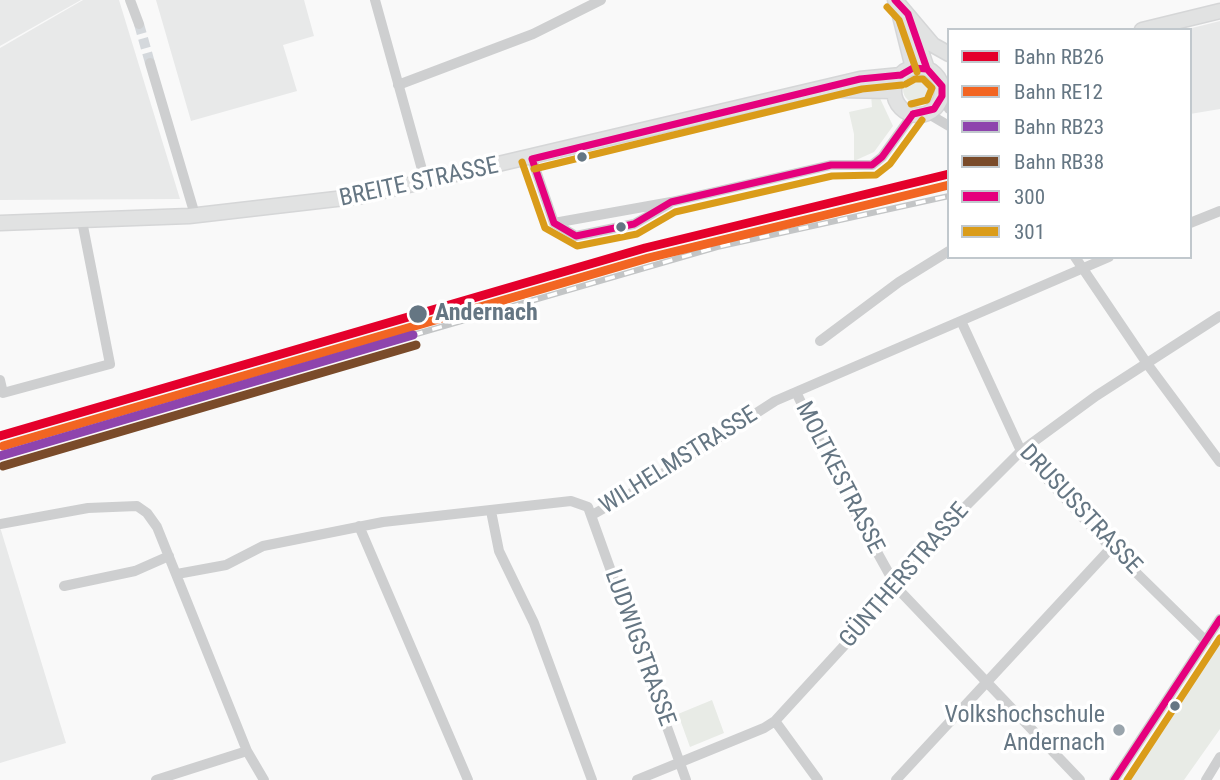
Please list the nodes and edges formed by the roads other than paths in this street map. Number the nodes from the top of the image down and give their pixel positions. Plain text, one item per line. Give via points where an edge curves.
1 (130, 0) edge
2 (375, 0) edge
3 (601, 0) edge
4 (896, 2) edge
5 (1220, 11) edge
6 (908, 14) junction
7 (139, 24) tunnel mouth
8 (1150, 28) edge
9 (947, 53) edge
10 (150, 63) tunnel mouth
11 (947, 67) edge
12 (919, 71) junction
13 (398, 85) junction
14 (830, 88) junction
15 (894, 91) junction
16 (945, 93) edge
17 (920, 114) junction
18 (947, 125) edge
19 (532, 159) junction
20 (426, 184) junction
21 (671, 202) junction
22 (1220, 211) edge
23 (195, 215) junction
24 (82, 221) junction
25 (1192, 222) edge
26 (0, 223) edge
27 (554, 223) junction
28 (947, 252) edge
29 (1077, 259) edge
30 (1105, 259) edge
31 (1084, 269) junction
32 (1220, 316) edge
33 (962, 323) junction
34 (820, 341) dead end
35 (1148, 365) junction
36 (0, 380) edge
37 (796, 392) junction
38 (1021, 451) junction
39 (1220, 462) edge
40 (491, 511) junction
41 (592, 515) junction
42 (0, 524) edge
43 (359, 526) junction
44 (1111, 548) junction
45 (169, 556) junction
46 (177, 574) junction
47 (64, 586) dead end
48 (897, 588) junction
49 (1220, 618) edge
50 (1206, 641) junction
51 (986, 682) junction
52 (775, 721) junction
53 (247, 751) junction
54 (1220, 757) edge
55 (680, 763) junction
56 (1220, 773) edge
57 (156, 780) edge
58 (264, 780) edge
59 (468, 780) edge
60 (592, 780) edge
61 (637, 780) edge
62 (686, 780) edge
63 (818, 780) edge
64 (896, 780) edge
65 (1080, 780) edge
66 (1114, 780) edge
67 (1206, 780) edge
68 (1213, 780) edge

1 - 7 street
2 - 13 street
3 - 13 street via 533,34
4 - 6 street
4 - 12 street
5 - 8 street
6 - 9 street via 933,45
6 - 12 street
10 - 23 street
11 - 12 street, BREITE STRASSE
12 - 14 street, BREITE STRASSE
12 - 15 street
12 - 16 street
13 - 20 street
14 - 15 street, BREITE STRASSE
14 - 19 street, BREITE STRASSE
15 - 17 street via 900,106
16 - 17 street via 939,103
17 - 18 street
17 - 21 street via 872,165 831,165
19 - 20 street, BREITE STRASSE
19 - 27 street
20 - 23 street, BREITE STRASSE via 345,199
21 - 27 street
21 - 27 street via 634,224 576,236
22 - 25 street
23 - 24 street, BREITE STRASSE
24 - 26 street, BREITE STRASSE
24 - 36 street via 110,364 3,393
28 - 34 street
29 - 31 street
30 - 31 street, WILHELMSTRASSE
31 - 33 street, WILHELMSTRASSE
31 - 35 street
32 - 35 street, GÜNTHERSTRASSE
33 - 37 street, WILHELMSTRASSE
33 - 38 street, DRUSUSSTRASSE
35 - 38 street, GÜNTHERSTRASSE
35 - 39 street
37 - 41 street, WILHELMSTRASSE via 739,422
37 - 48 street, MOLTKESTRASSE
38 - 44 street, DRUSUSSTRASSE
38 - 48 street, GÜNTHERSTRASSE via 954,519
40 - 41 street, WILHELMSTRASSE via 571,501 589,507
40 - 43 street, WILHELMSTRASSE
40 - 60 street via 499,551 534,622
41 - 55 street, LUDWIGSTRASSE
42 - 45 street via 88,508 136,506 148,513
43 - 46 street, WILHELMSTRASSE via 263,546 226,565
43 - 59 street
44 - 50 street, DRUSUSSTRASSE
44 - 51 street
45 - 46 street
45 - 47 street via 135,571
46 - 53 street
48 - 51 street, MOLTKESTRASSE
48 - 52 street, GÜNTHERSTRASSE
49 - 50 street
50 - 66 street
51 - 64 street
51 - 65 street, MOLTKESTRASSE
52 - 55 street, GÜNTHERSTRASSE
52 - 63 street
53 - 57 street
53 - 58 street
54 - 67 street
55 - 61 street, GÜNTHERSTRASSE
55 - 62 street, LUDWIGSTRASSE
56 - 68 street

